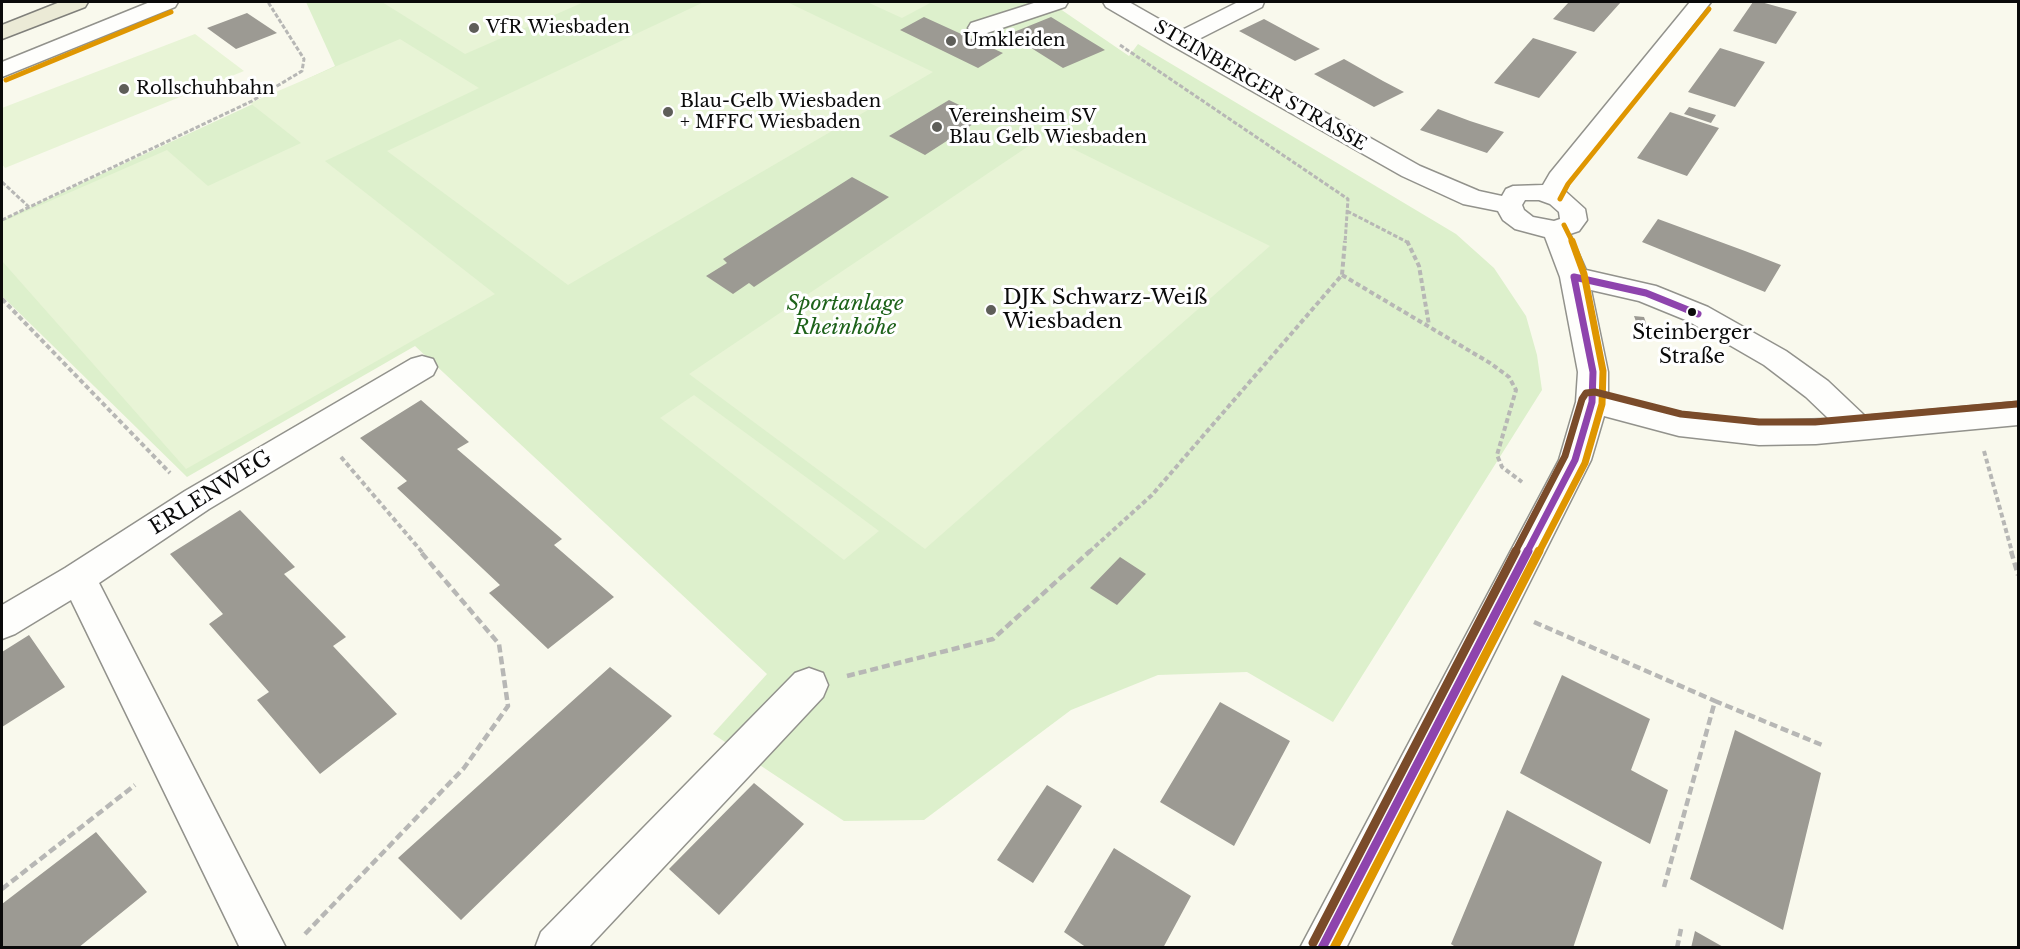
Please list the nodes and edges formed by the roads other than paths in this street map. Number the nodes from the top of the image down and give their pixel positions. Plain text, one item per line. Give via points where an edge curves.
1 (77, 2) edge
2 (167, 2) edge
3 (1057, 2) edge
4 (1114, 2) edge
5 (1254, 2) edge
6 (1701, 2) edge
7 (979, 28) dead end
8 (2, 33) edge
9 (1179, 40) junction
10 (2, 70) edge
11 (1555, 186) junction
12 (1509, 205) junction
13 (1565, 254) junction
14 (422, 367) dead end
15 (1592, 402) junction
16 (2019, 414) edge
17 (1858, 428) junction
18 (78, 578) junction
19 (2, 623) edge
20 (809, 685) road end
21 (282, 943) edge
22 (557, 948) edge
23 (1323, 948) edge

1 - 8 main road
2 - 10 street
3 - 7 street
4 - 9 street, STEINBERGER STRASSE
5 - 9 street
6 - 11 street
9 - 12 street, STEINBERGER STRASSE via 1412,171 1472,198
11 - 12 street via 1522,192
11 - 13 street via 1574,215
12 - 13 street via 1512,214 1539,228
13 - 15 street via 1593,372
13 - 17 street via 1698,314 1775,358 1817,389
14 - 18 street, ERLENWEG via 196,500
15 - 17 street via 1679,424 1759,433
15 - 23 street via 1575,460
16 - 17 street
18 - 19 street, ERLENWEG
18 - 21 street via 169,759
20 - 22 street

